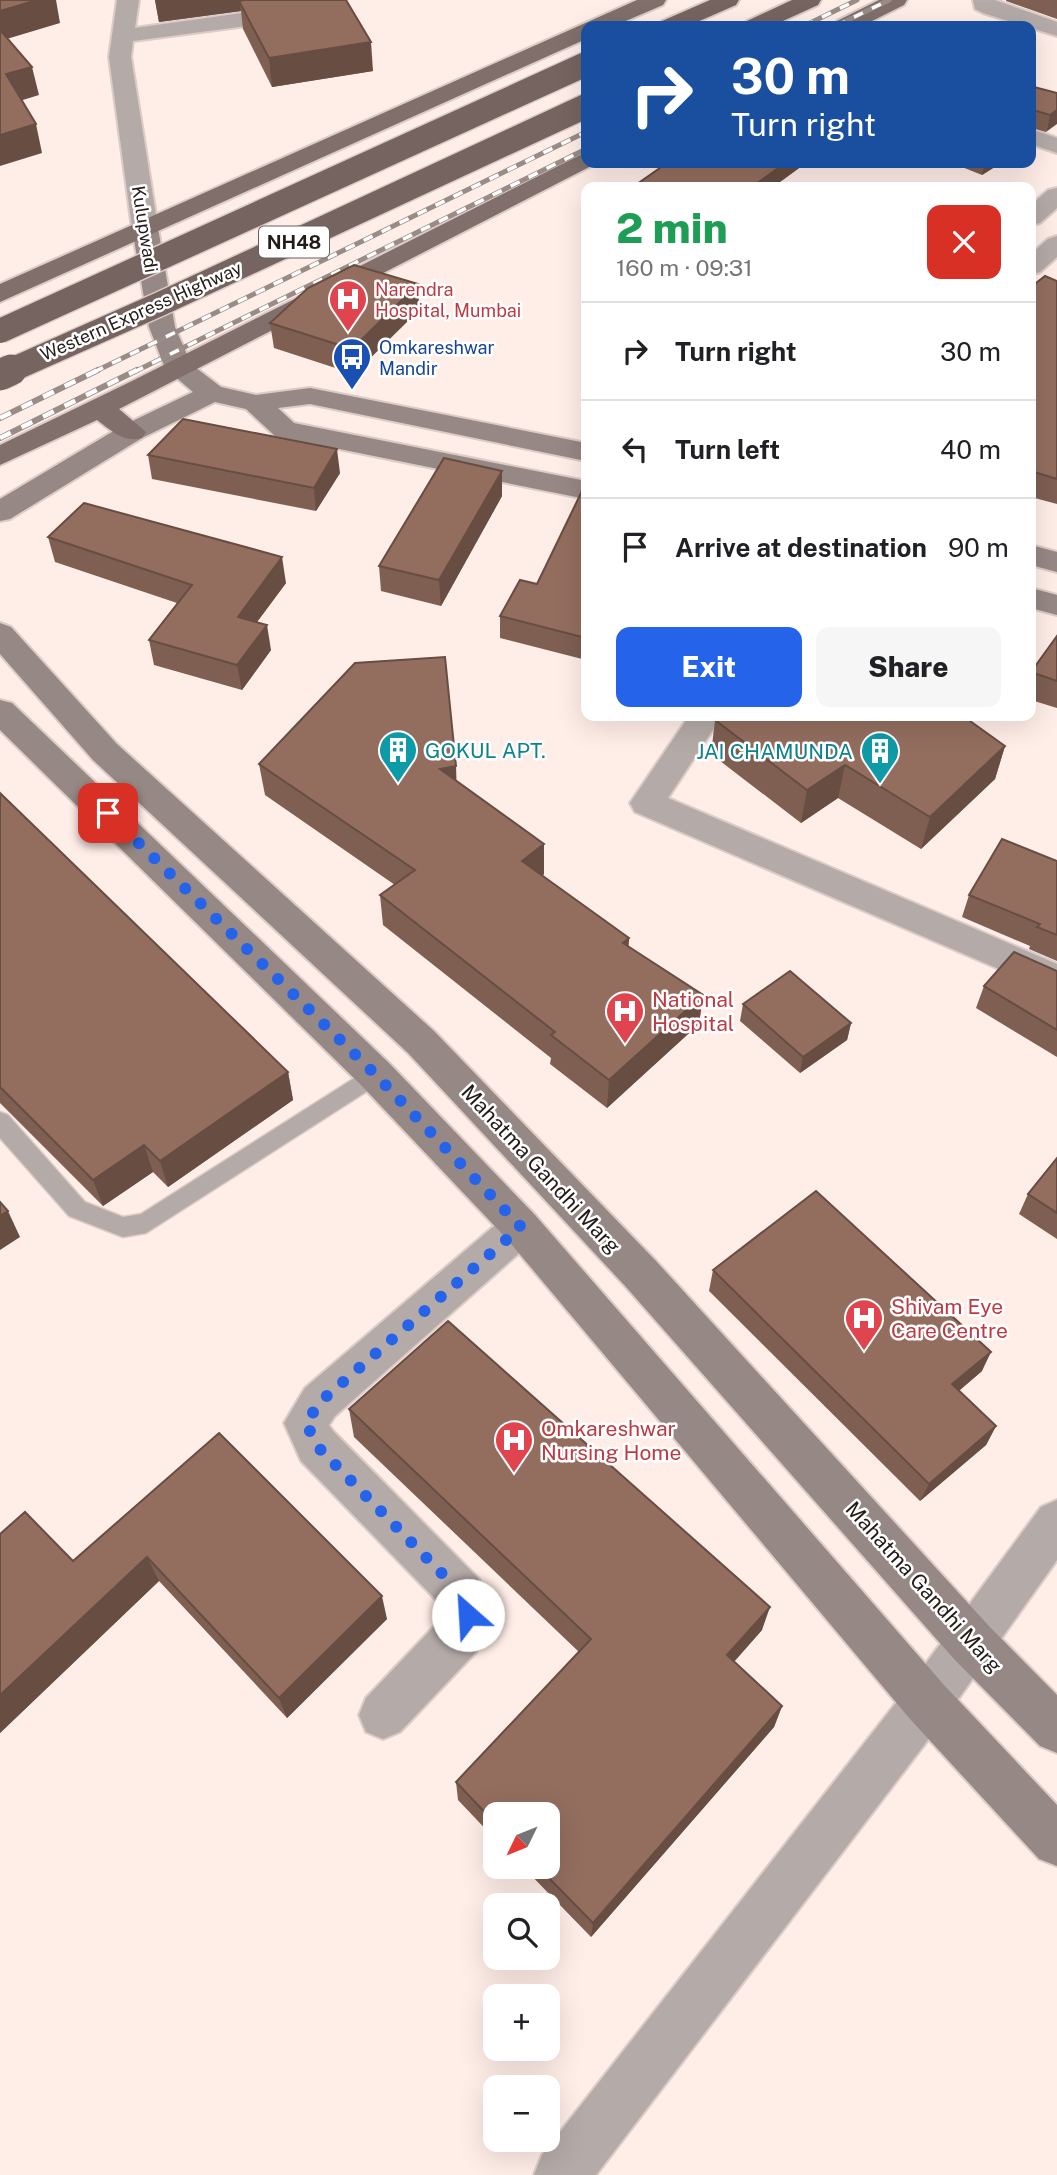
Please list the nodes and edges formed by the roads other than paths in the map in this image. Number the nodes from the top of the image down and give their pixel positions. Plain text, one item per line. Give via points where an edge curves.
1 (128, 0) edge
2 (311, 0) edge
3 (655, 0) edge
4 (728, 0) edge
5 (810, 0) edge
6 (896, 0) edge
7 (984, 0) edge
8 (608, 21) edge
9 (681, 21) edge
10 (766, 21) edge
11 (855, 21) edge
12 (1031, 21) edge
13 (1036, 23) edge
14 (1057, 29) edge
15 (581, 33) edge
16 (123, 36) junction
17 (581, 67) edge
18 (581, 108) edge
19 (1036, 138) edge
20 (1057, 146) edge
21 (581, 162) edge
22 (145, 228) junction
23 (1057, 244) edge
24 (1036, 263) edge
25 (0, 294) edge
26 (0, 331) edge
27 (179, 368) junction
28 (0, 375) edge
29 (212, 393) junction
30 (256, 403) junction
31 (99, 408) junction
32 (132, 432) junction
33 (581, 451) edge
34 (0, 456) edge
35 (581, 489) edge
36 (0, 512) edge
37 (1036, 556) edge
38 (1057, 562) edge
39 (1036, 599) edge
40 (1057, 605) edge
41 (0, 634) edge
42 (0, 711) edge
43 (703, 721) edge
44 (1057, 980) edge
45 (375, 1074) junction
46 (0, 1122) edge
47 (521, 1227) junction
48 (1057, 1522) edge
49 (971, 1642) junction
50 (927, 1702) junction
51 (383, 1715) dead end
52 (1057, 1729) edge
53 (1057, 1841) edge
54 (562, 2175) edge

1 - 16 street, Kulupwadi
2 - 16 street via 305,10 292,13
3 - 8 main road
4 - 9 highway
5 - 10 highway
6 - 11 main road
7 - 12 street via 991,9
13 - 14 street
15 - 22 main road
16 - 22 street, Kulupwadi via 120,57
17 - 26 highway, Western Express Highway / NH48, bridge
18 - 28 highway, Western Express Highway / NH48, bridge
19 - 20 street
21 - 27 main road
22 - 25 main road
22 - 27 main road, Kulupwadi via 162,327
23 - 24 street
27 - 29 main road
27 - 31 main road
29 - 30 main road
29 - 32 main road
30 - 33 main road via 310,396
30 - 35 main road via 285,430
31 - 32 main road
31 - 34 main road
32 - 36 main road
37 - 38 main road
39 - 40 main road
41 - 49 main road, Mahatma Gandhi Marg via 106,752 421,1042 640,1274
42 - 45 main road
43 - 44 street via 647,803
45 - 46 lane via 146,1223 123,1227 77,1209
45 - 47 main road
47 - 50 main road
47 - 51 street via 320,1402 306,1423 317,1446 463,1595 468,1615 459,1635
48 - 49 street
49 - 50 street
49 - 52 main road, Mahatma Gandhi Marg
50 - 53 main road
50 - 54 street

